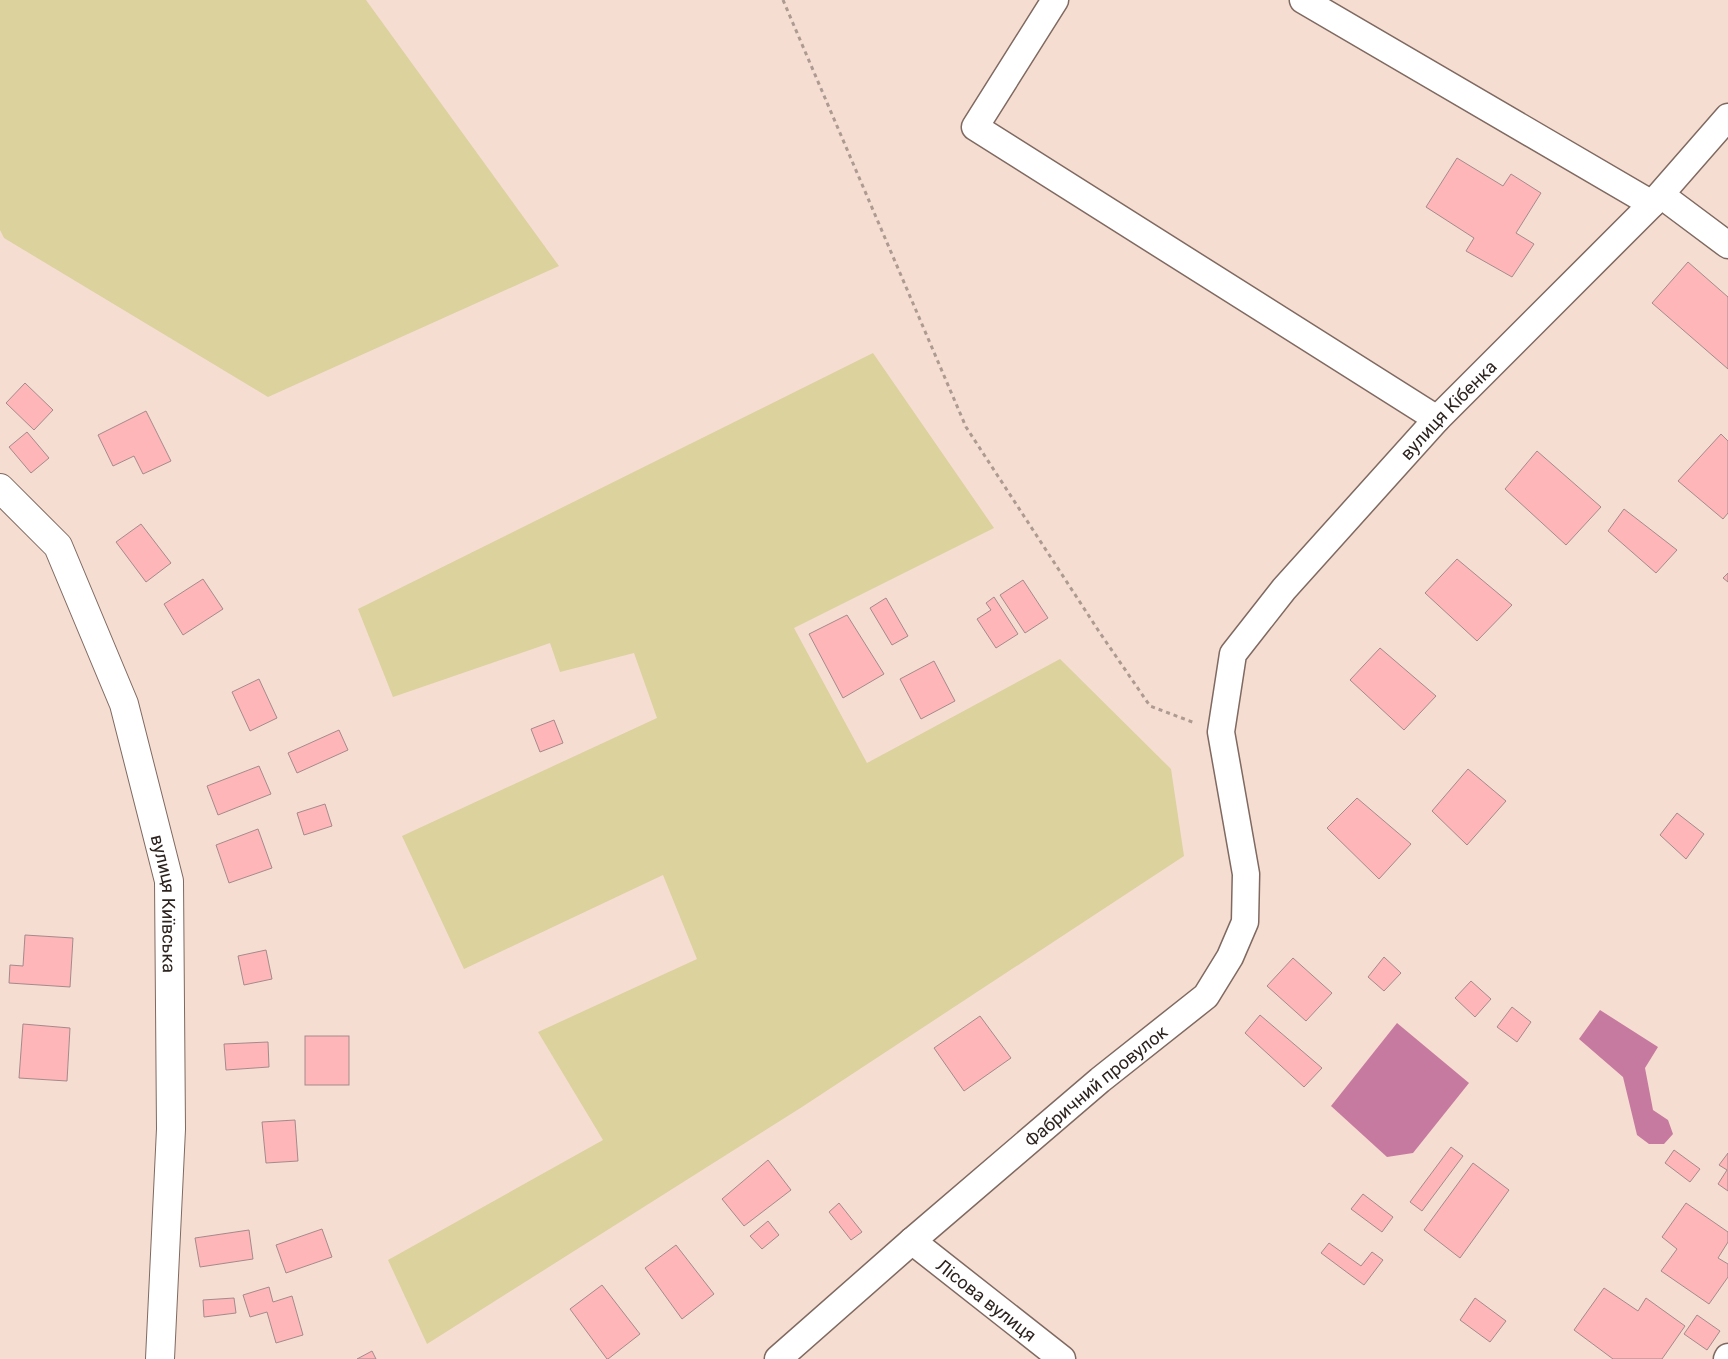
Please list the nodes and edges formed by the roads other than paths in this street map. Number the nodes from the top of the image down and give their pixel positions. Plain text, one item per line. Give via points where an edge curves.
1 (1055, 0) edge
2 (1302, 0) edge
3 (1728, 118) edge
4 (1657, 199) junction
5 (1728, 245) edge
6 (1437, 419) junction
7 (0, 488) edge
8 (1221, 732) joint
9 (912, 1242) junction
10 (160, 1359) edge
11 (778, 1359) edge
12 (1062, 1359) edge

1 - 6 street via 975,127
2 - 4 street
3 - 4 street, вулиця Кібенка
4 - 5 street
4 - 6 street, вулиця Кібенка
6 - 8 street, вулиця Кібенка via 1284,589 1233,654
7 - 10 street, вулиця Київська via 58,546 62,555 124,704 168,881 171,1129
8 - 9 street, Фабричний провулок via 1246,874 1245,922 1230,957 1206,996 1100,1080
9 - 11 street, Фабричний провулок
9 - 12 street, Лісова вулиця

